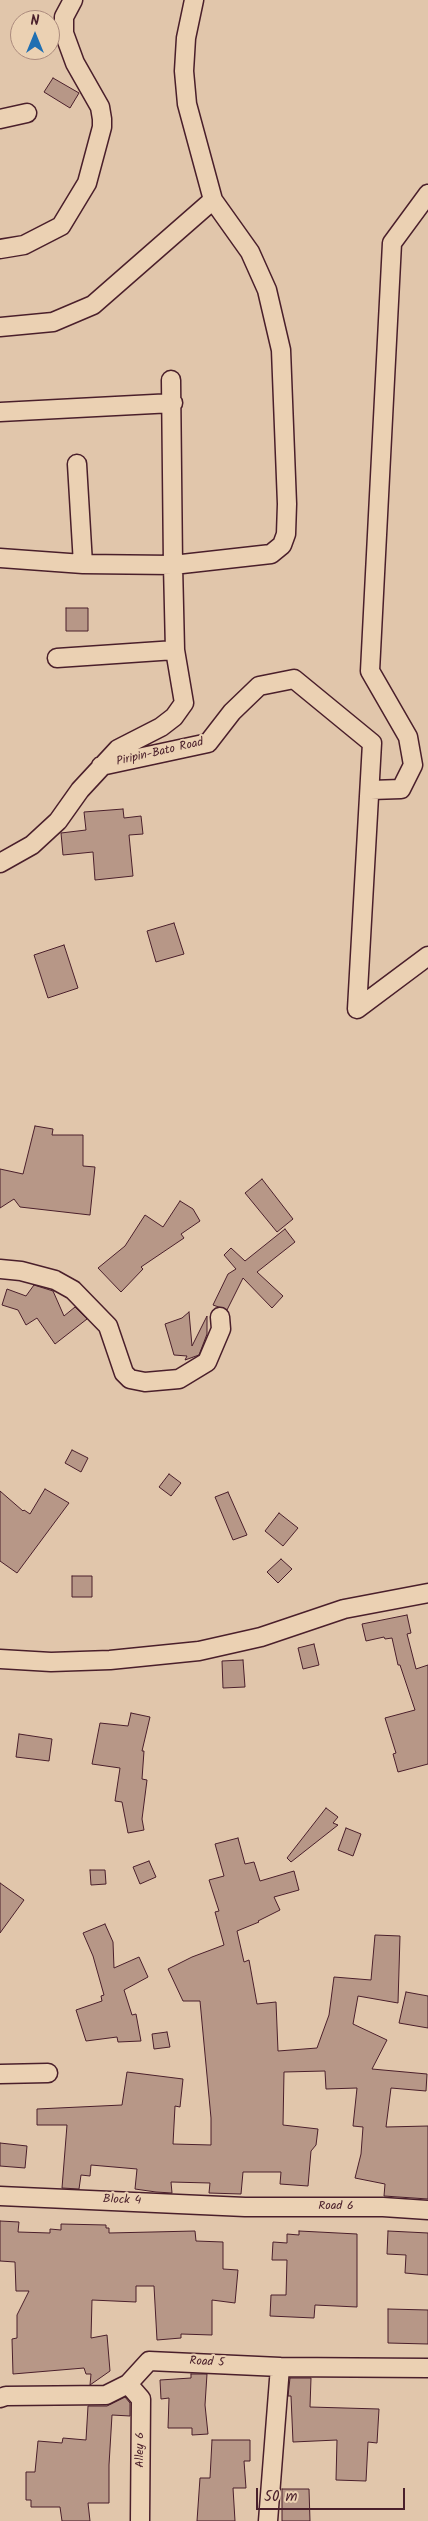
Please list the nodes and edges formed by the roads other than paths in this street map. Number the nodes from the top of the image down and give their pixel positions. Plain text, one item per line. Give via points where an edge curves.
1 (73, 0) edge
2 (194, 0) edge
3 (27, 113) dead end
4 (0, 119) edge
5 (428, 194) edge
6 (214, 200) junction
7 (0, 250) edge
8 (0, 327) edge
9 (171, 380) dead end
10 (173, 403) junction
11 (0, 412) edge
12 (77, 464) dead end
13 (0, 558) edge
14 (83, 564) junction
15 (173, 565) junction
16 (175, 650) junction
17 (57, 658) dead end
18 (101, 766) junction
19 (371, 790) junction
20 (0, 863) edge
21 (428, 956) edge
22 (0, 1269) edge
23 (220, 1317) dead end
24 (428, 1593) edge
25 (0, 1659) edge
26 (1, 2069) edge
27 (48, 2073) dead end
28 (0, 2196) edge
29 (245, 2207) joint
30 (428, 2210) edge
31 (280, 2367) junction
32 (428, 2368) edge
33 (128, 2384) junction
34 (0, 2398) edge
35 (140, 2521) edge
36 (268, 2521) edge

1 - 7 street via 64,17 64,32 74,63 100,107 102,119 87,183 61,226 24,245
2 - 6 street via 186,38 187,104
3 - 4 street
5 - 19 street via 392,243 370,671 408,737 413,764 401,789
6 - 8 street via 93,305 53,322
6 - 15 street via 250,252 267,290 281,350 286,534 282,545 271,554
9 - 10 street
10 - 11 street
10 - 15 street
12 - 14 street
13 - 14 street
14 - 15 street
15 - 16 street
16 - 17 street
16 - 18 street via 184,703 161,727 118,749
18 - 19 street, Piripin-Bato Road via 208,743 232,712 259,686 294,679 372,744
18 - 20 street, Piripin-Bato Road via 58,821 32,845
19 - 21 street via 357,1009
22 - 23 street via 54,1280 73,1290 108,1326 124,1373 130,1380 179,1379 208,1362 221,1329
24 - 25 street via 344,1609 261,1636 198,1651 110,1660 51,1662
26 - 27 street
28 - 29 street, Block 4
29 - 30 street, Road 6
31 - 32 street, Road 5
31 - 33 street, Road 5 via 149,2361
31 - 36 street
33 - 34 street, Road 5 via 106,2395
33 - 35 street, Alley 6 via 140,2399

